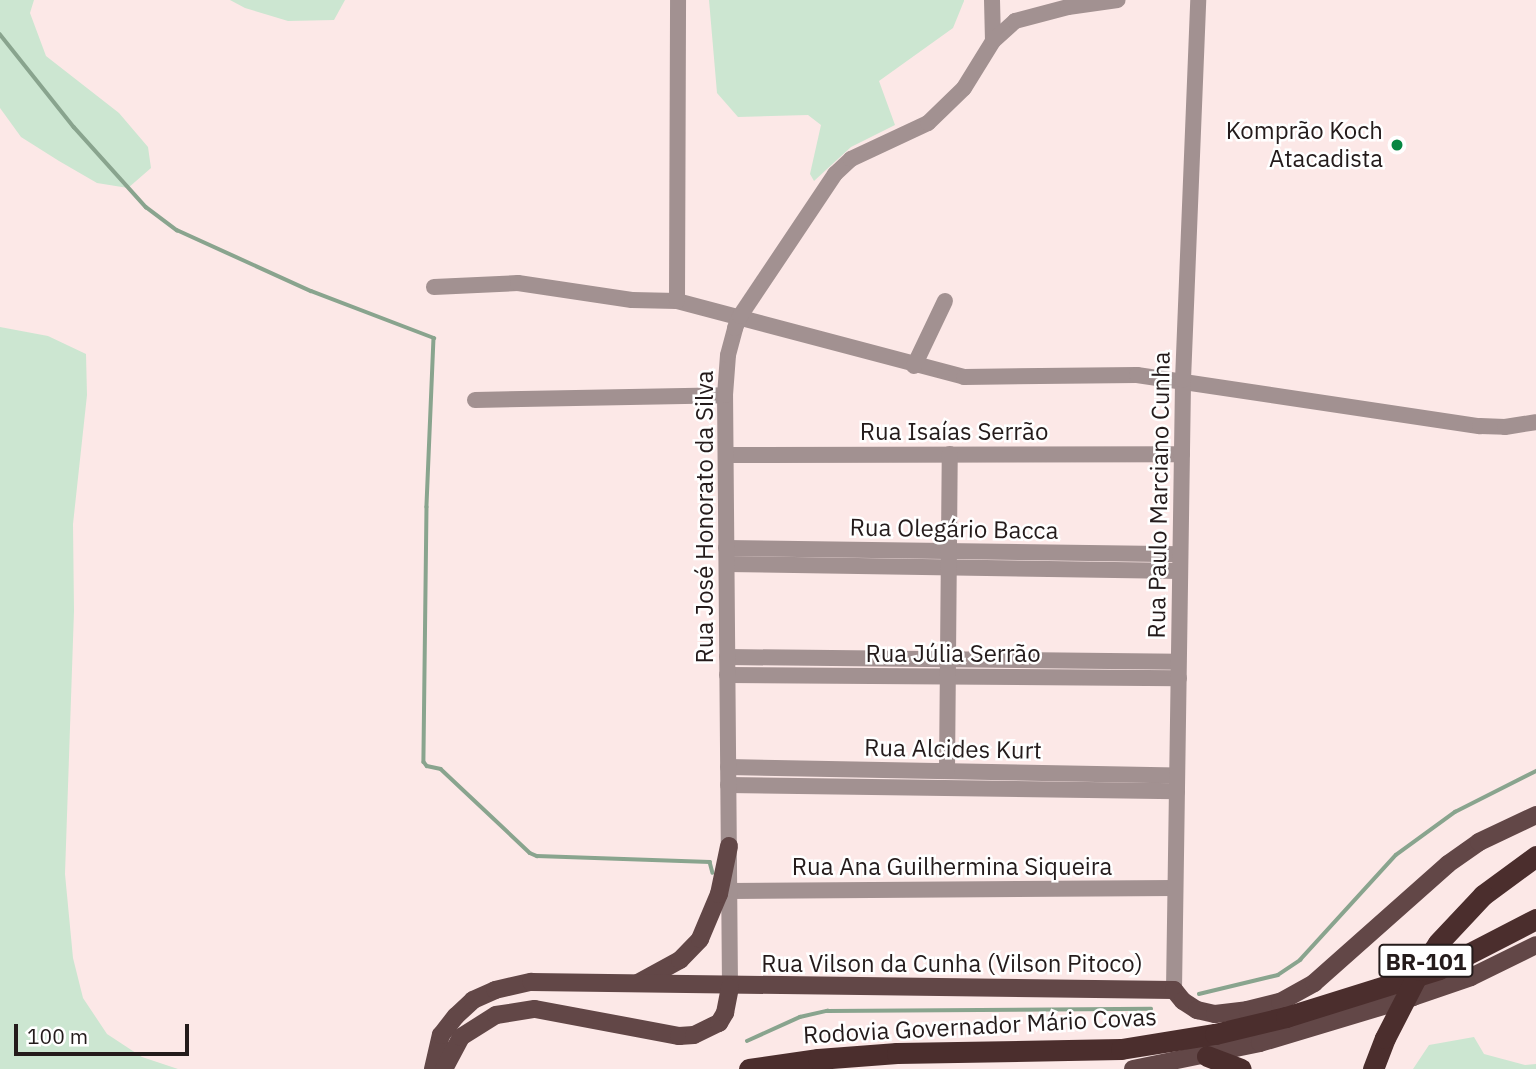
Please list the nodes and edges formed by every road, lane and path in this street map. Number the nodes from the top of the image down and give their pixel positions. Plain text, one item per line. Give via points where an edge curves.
1 (678, 0) edge
2 (992, 0) edge
3 (1118, 0) edge
4 (1198, 0) edge
5 (993, 41) junction
6 (434, 287) dead end
7 (677, 301) junction
8 (946, 301) dead end
9 (740, 316) junction
10 (914, 366) junction
11 (1183, 380) junction
12 (725, 395) junction
13 (475, 400) dead end
14 (1536, 422) edge
15 (950, 454) junction
16 (1182, 454) junction
17 (726, 455) junction
18 (1180, 554) junction
19 (727, 556) junction
20 (948, 560) junction
21 (1180, 572) junction
22 (727, 657) junction
23 (846, 658) junction
24 (948, 659) junction
25 (1179, 670) junction
26 (727, 675) junction
27 (847, 676) junction
28 (947, 677) junction
29 (728, 767) junction
30 (953, 777) junction
31 (1177, 783) junction
32 (728, 785) junction
33 (1536, 815) edge
34 (729, 846) joint
35 (1536, 856) edge
36 (1175, 888) junction
37 (724, 892) junction
38 (1536, 919) edge
39 (1536, 946) edge
40 (635, 985) junction
41 (730, 987) junction
42 (1174, 990) junction
43 (1207, 1056) junction
44 (433, 1069) edge
45 (444, 1069) edge
46 (750, 1069) edge
47 (1133, 1069) edge
48 (1241, 1069) edge
49 (1373, 1069) edge

1 - 7 street
2 - 5 street
3 - 5 street, Rua José Honorato da Silva via 1030,16 1005,27
4 - 11 street, Rua Paulo Marciano Cunha
5 - 9 street, Rua José Honorato da Silva via 974,77 928,123 851,159 835,174
6 - 7 street via 518,284 632,300
7 - 9 street
8 - 10 street
9 - 10 street
9 - 12 street, Rua José Honorato da Silva via 730,341
10 - 11 street via 973,378 1093,373
11 - 14 street via 1480,426
11 - 16 street, Rua Paulo Marciano Cunha
12 - 13 street
12 - 17 street, Rua José Honorato da Silva
15 - 16 street, Rua Isaías Serrão
15 - 17 street, Rua Isaías Serrão
15 - 20 street
16 - 18 street, Rua Paulo Marciano Cunha
17 - 19 street, Rua José Honorato da Silva
18 - 20 street, Rua Olegário Bacca
18 - 21 street, Rua Paulo Marciano Cunha
19 - 20 street, Rua Olegário Bacca
19 - 22 street, Rua José Honorato da Silva
20 - 21 street, Rua Olegário Bacca
20 - 24 street
21 - 25 street, Rua Paulo Marciano Cunha
22 - 23 street, Rua Júlia Serrão
22 - 26 street, Rua José Honorato da Silva
23 - 24 street, Rua Júlia Serrão
23 - 27 street
24 - 25 street, Rua Júlia Serrão
24 - 28 street
25 - 28 street, Rua Júlia Serrão
25 - 31 street, Rua Paulo Marciano Cunha
26 - 27 street, Rua Júlia Serrão
26 - 29 street, Rua José Honorato da Silva
27 - 28 street, Rua Júlia Serrão
28 - 30 street
29 - 30 street, Rua Alcides Kurt
29 - 32 street, Rua José Honorato da Silva
30 - 31 street, Rua Alcides Kurt
30 - 32 street, Rua Alcides Kurt
31 - 36 street, Rua Paulo Marciano Cunha
32 - 34 street, Rua José Honorato da Silva
33 - 42 main road via 1479,842 1448,864 1300,993 1269,1005 1215,1014 1197,1010
34 - 37 main road
35 - 49 highway, BR-101, bridge via 1483,895 1432,952 1406,992
36 - 37 street, Rua Ana Guilhermina Siqueira
36 - 42 street, Rua Paulo Marciano Cunha
37 - 40 main road via 694,949
37 - 41 street via 729,914
38 - 46 highway, Rodovia Governador Mário Covas / BR-101 via 1439,969 1215,1034 1121,1049 897,1054
39 - 43 main road via 1443,988
40 - 41 main road, Rua Vilson da Cunha (Vilson Pitoco)
40 - 44 main road, Rua Vilson da Cunha (Vilson Pitoco) via 531,982 495,990 473,1000 441,1035
41 - 42 main road, Rua Vilson da Cunha (Vilson Pitoco)
41 - 45 main road via 719,1023 694,1035 535,1009 496,1015 461,1037
43 - 47 main road
43 - 48 highway

